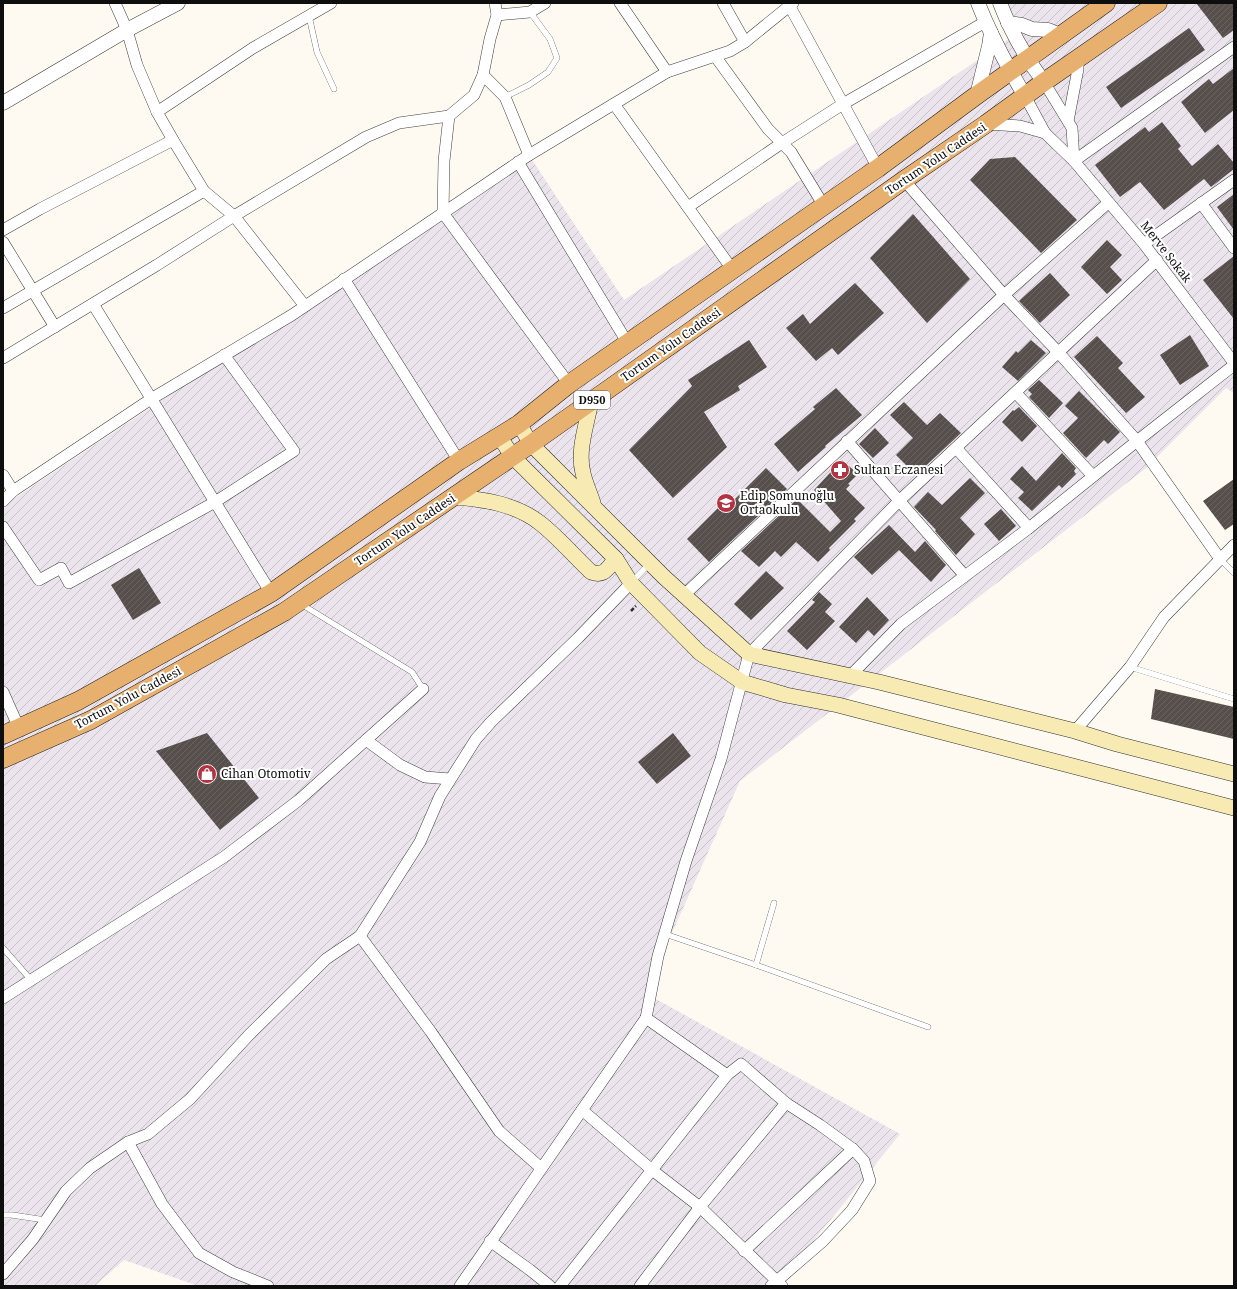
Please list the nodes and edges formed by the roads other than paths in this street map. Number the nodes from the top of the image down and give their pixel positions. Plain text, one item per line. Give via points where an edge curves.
1 (115, 3) edge
2 (178, 3) edge
3 (331, 3) edge
4 (495, 3) edge
5 (545, 3) edge
6 (620, 3) edge
7 (723, 3) edge
8 (978, 3) edge
9 (1000, 3) edge
10 (1106, 3) edge
11 (1158, 3) edge
12 (790, 4) edge
13 (530, 12) junction
14 (497, 15) junction
15 (309, 16) junction
16 (1008, 22) junction
17 (988, 27) junction
18 (127, 30) junction
19 (1060, 35) junction
20 (745, 42) junction
21 (1234, 47) edge
22 (715, 56) junction
23 (1078, 59) junction
24 (1028, 60) junction
25 (667, 72) junction
26 (1010, 72) junction
27 (483, 75) junction
28 (1044, 82) junction
29 (334, 89) dead end
30 (977, 95) junction
31 (1025, 96) junction
32 (505, 97) junction
33 (3, 103) edge
34 (614, 104) junction
35 (843, 104) junction
36 (158, 112) junction
37 (449, 116) junction
38 (1068, 121) junction
39 (986, 124) junction
40 (1045, 133) junction
41 (173, 140) junction
42 (782, 143) junction
43 (529, 155) junction
44 (1074, 161) junction
45 (518, 162) junction
46 (878, 168) junction
47 (904, 180) junction
48 (1234, 180) edge
49 (204, 191) junction
50 (1108, 203) junction
51 (1201, 203) junction
52 (824, 206) junction
53 (688, 207) junction
54 (442, 213) junction
55 (234, 216) junction
56 (3, 230) edge
57 (3, 242) edge
58 (1144, 244) junction
59 (1234, 248) edge
60 (1157, 260) junction
61 (732, 269) junction
62 (344, 280) junction
63 (33, 291) junction
64 (1004, 295) junction
65 (93, 304) junction
66 (305, 306) junction
67 (3, 308) edge
68 (55, 327) junction
69 (627, 342) junction
70 (1059, 353) junction
71 (224, 355) junction
72 (3, 358) edge
73 (1234, 364) edge
74 (569, 384) junction
75 (1016, 392) junction
76 (151, 400) junction
77 (591, 401) junction
78 (519, 424) junction
79 (499, 436) junction
80 (847, 441) junction
81 (1137, 441) junction
82 (531, 444) junction
83 (956, 448) junction
84 (513, 457) junction
85 (459, 461) junction
86 (3, 475) edge
87 (1093, 476) junction
88 (13, 491) junction
89 (454, 497) junction
90 (900, 500) junction
91 (3, 501) edge
92 (215, 502) junction
93 (595, 508) junction
94 (3, 527) edge
95 (1029, 528) junction
96 (1234, 545) edge
97 (616, 559) junction
98 (1220, 559) junction
99 (650, 564) junction
100 (1234, 573) edge
101 (965, 576) junction
102 (631, 583) junction
103 (271, 593) junction
104 (683, 596) junction
105 (299, 602) junction
106 (749, 654) junction
107 (1130, 667) junction
108 (850, 676) junction
109 (742, 682) junction
110 (423, 689) joint
111 (3, 692) edge
112 (1234, 699) edge
113 (19, 728) junction
114 (1075, 731) junction
115 (3, 735) edge
116 (366, 740) junction
117 (3, 759) edge
118 (1234, 774) edge
119 (450, 779) junction
120 (1234, 808) edge
121 (774, 903) dead end
122 (665, 934) junction
123 (360, 936) junction
124 (3, 948) edge
125 (756, 964) junction
126 (31, 980) junction
127 (3, 998) edge
128 (646, 1018) junction
129 (928, 1027) dead end
130 (727, 1075) junction
131 (786, 1104) junction
132 (582, 1110) junction
133 (128, 1142) junction
134 (854, 1150) junction
135 (541, 1168) junction
136 (652, 1170) junction
137 (700, 1207) junction
138 (3, 1216) edge
139 (45, 1220) junction
140 (490, 1241) junction
141 (744, 1251) junction
142 (3, 1274) edge
143 (776, 1284) edge
144 (268, 1286) edge
145 (460, 1286) edge
146 (550, 1286) edge
147 (560, 1286) edge
148 (640, 1286) edge

1 - 18 street
2 - 18 street
3 - 15 street
4 - 14 street
5 - 13 street
6 - 25 street
7 - 20 street
8 - 17 street
9 - 16 street
10 - 19 highway, Tortum Yolu Caddesi / D950
11 - 23 highway, Tortum Yolu Caddesi / D950
12 - 20 street
12 - 35 street
13 - 14 street
13 - 32 lane via 550,39 557,58 548,72
14 - 27 street
15 - 29 lane via 317,52
15 - 36 street via 253,48
16 - 19 street
16 - 24 street
17 - 26 street
17 - 30 street via 989,46
17 - 35 street
18 - 33 street
18 - 36 street via 137,65
19 - 24 highway, Tortum Yolu Caddesi / D950
20 - 22 street
21 - 44 street
22 - 25 street
22 - 42 street via 768,129
23 - 28 highway, Tortum Yolu Caddesi / D950
23 - 38 street
24 - 26 highway, Tortum Yolu Caddesi / D950
24 - 28 street
25 - 34 street
26 - 30 highway, Tortum Yolu Caddesi / D950
26 - 31 street
27 - 32 street
27 - 37 street via 474,95
28 - 31 highway, Tortum Yolu Caddesi / D950
28 - 38 street
30 - 46 highway, Tortum Yolu Caddesi / D950
31 - 39 highway, Tortum Yolu Caddesi / D950
31 - 40 street
32 - 43 street
34 - 43 street
34 - 53 street
35 - 42 street
35 - 46 street
36 - 41 street
37 - 54 street
37 - 55 street via 399,123 366,136
38 - 44 street via 1072,128
39 - 40 street via 1020,126
39 - 47 highway, Tortum Yolu Caddesi / D950
40 - 44 street, Merve Sokak
41 - 49 street
41 - 56 street
42 - 52 street via 791,152
42 - 53 street
43 - 45 street
44 - 50 street, Merve Sokak
45 - 54 street
45 - 69 street
46 - 52 highway, Tortum Yolu Caddesi / D950
47 - 64 street
47 - 77 highway, Tortum Yolu Caddesi / D950
48 - 51 street
49 - 55 street
49 - 63 street
50 - 58 street, Merve Sokak
50 - 64 street
51 - 58 street
51 - 59 street
52 - 61 highway, Tortum Yolu Caddesi / D950
53 - 61 street
54 - 62 street
54 - 74 street
55 - 65 street
55 - 66 street
57 - 63 street
58 - 60 street, Merve Sokak
60 - 70 street
60 - 73 street, Merve Sokak
61 - 69 highway, Tortum Yolu Caddesi / D950
62 - 66 street
62 - 85 street
63 - 67 street
63 - 68 street
64 - 70 street
64 - 80 street
65 - 68 street
65 - 76 street
66 - 71 street
68 - 72 street
69 - 74 highway, Tortum Yolu Caddesi / D950
70 - 75 street
70 - 81 street
71 - 76 street
71 - 92 street via 294,451
73 - 81 street
74 - 78 highway, Tortum Yolu Caddesi / D950
75 - 83 street
75 - 87 street
76 - 88 street
76 - 92 street
77 - 82 highway, Tortum Yolu Caddesi / D950
77 - 93 main road via 582,445 582,472
78 - 79 highway, Tortum Yolu Caddesi / D950
78 - 82 main road
79 - 84 main road
79 - 85 highway, Tortum Yolu Caddesi / D950
80 - 90 street
80 - 104 street
81 - 87 street
81 - 98 street
82 - 84 highway, Tortum Yolu Caddesi / D950
82 - 93 main road
83 - 90 street
83 - 95 street
84 - 89 highway, Tortum Yolu Caddesi / D950
84 - 97 main road
85 - 103 highway, Tortum Yolu Caddesi / D950
86 - 88 street
87 - 95 street
88 - 91 street
89 - 97 main road via 482,499 525,514 539,522 591,572 603,573
89 - 105 highway, Tortum Yolu Caddesi / D950
90 - 101 street
90 - 106 street
92 - 94 street via 70,583 61,568 39,580
92 - 103 street
93 - 99 main road
95 - 101 street
96 - 98 street
97 - 102 main road
98 - 100 lane
98 - 107 street via 1164,616
99 - 102 lane
99 - 104 main road
101 - 108 street via 901,624
102 - 109 main road via 700,654
102 - 119 street via 491,722 476,739
103 - 113 highway, Tortum Yolu Caddesi / D950 via 78,702
104 - 106 main road
105 - 110 lane via 412,672
105 - 117 highway, Tortum Yolu Caddesi / D950 via 91,720
106 - 108 main road
106 - 109 street
107 - 112 lane
107 - 114 street
108 - 114 main road
109 - 120 main road via 786,695 845,706
109 - 122 street via 721,759 686,861
110 - 116 street
111 - 113 street
113 - 115 highway, Tortum Yolu Caddesi / D950
114 - 118 main road
116 - 119 street via 400,765 425,777
116 - 126 street via 299,800 224,857
119 - 123 street via 420,842
121 - 125 lane
122 - 125 lane
122 - 128 street
123 - 133 street via 326,959 248,1036 190,1099 148,1134
123 - 135 street via 431,1032 499,1131
124 - 126 lane
125 - 129 lane
126 - 127 street
128 - 130 street
128 - 132 street
130 - 131 street via 740,1064
130 - 136 street
131 - 134 street
131 - 137 street
132 - 135 street
132 - 136 street
133 - 139 street via 90,1168 66,1191
133 - 144 street via 162,1204 199,1253 233,1272
134 - 141 street
134 - 143 street via 864,1161 870,1181 852,1210
135 - 140 street
136 - 137 street
136 - 147 street
137 - 141 street
137 - 148 street
138 - 139 lane
139 - 142 street via 33,1239
140 - 145 street
140 - 146 street
141 - 143 street

